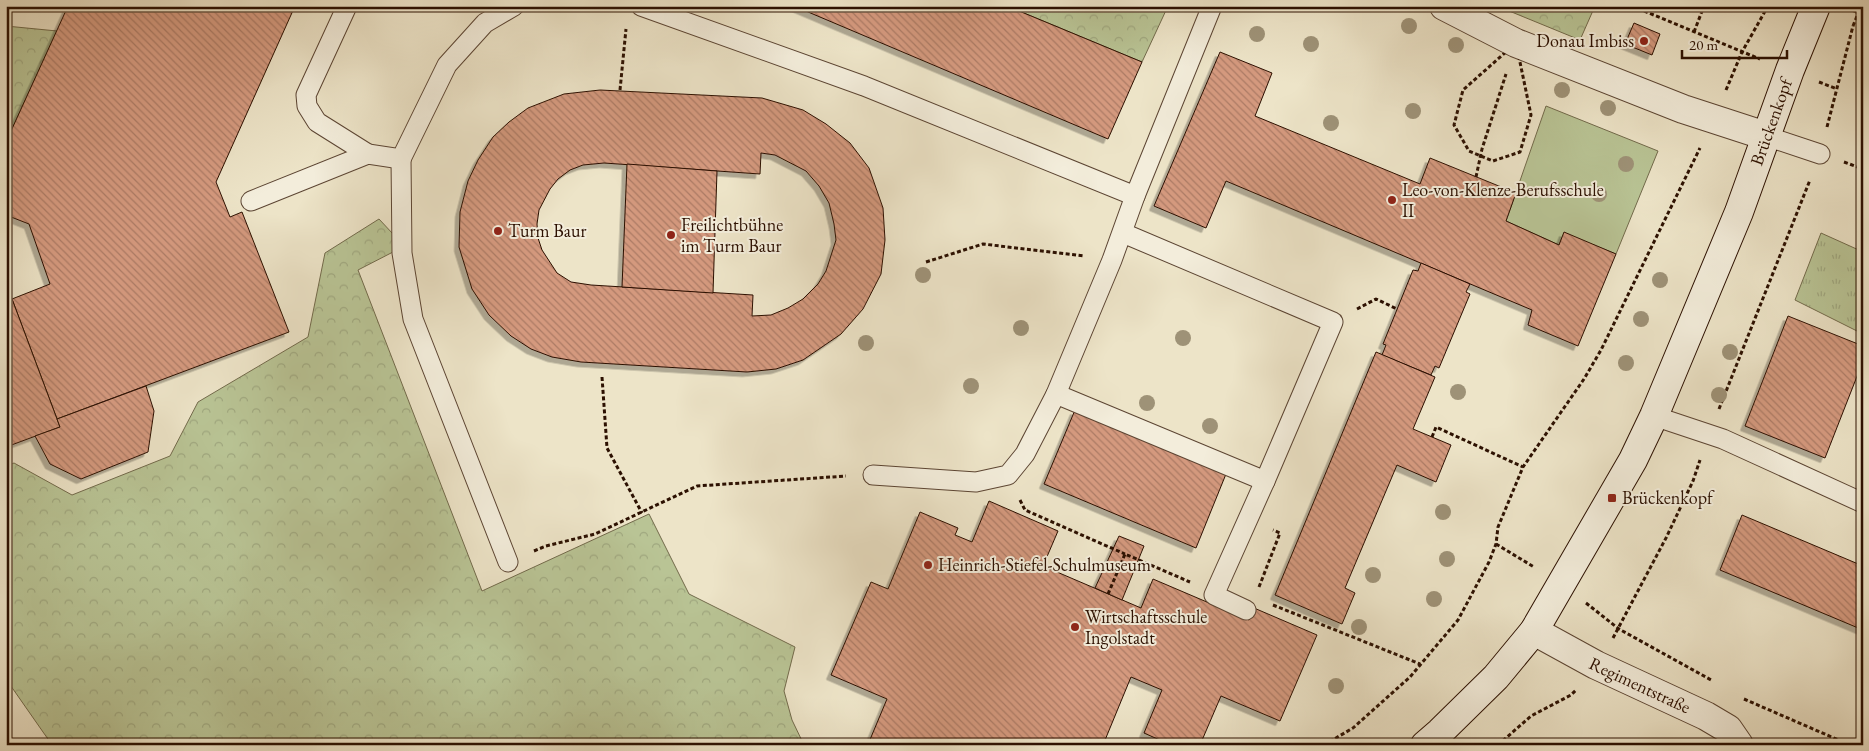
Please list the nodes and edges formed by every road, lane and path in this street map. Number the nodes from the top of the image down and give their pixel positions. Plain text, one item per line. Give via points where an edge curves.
1 (347, 6) edge
2 (514, 6) edge
3 (641, 6) edge
4 (1212, 6) edge
5 (1444, 6) edge
6 (1632, 6) edge
7 (1704, 6) edge
8 (1768, 6) edge
9 (1842, 6) edge
10 (1861, 6) edge
11 (1815, 8) edge
12 (1863, 15) edge
13 (626, 25) dead end
14 (1694, 32) junction
15 (1514, 47) junction
16 (1742, 52) junction
17 (1507, 70) dead end
18 (1790, 70) junction
19 (620, 90) dead end
20 (1714, 119) junction
21 (1766, 136) junction
22 (368, 154) junction
23 (1820, 154) junction
24 (1481, 156) junction
25 (402, 159) junction
26 (1476, 176) dead end
27 (1135, 196) junction
28 (251, 200) dead end
29 (1123, 233) junction
30 (1112, 260) junction
31 (926, 262) dead end
32 (1397, 308) dead end
33 (1333, 322) junction
34 (602, 377) dead end
35 (1056, 394) junction
36 (1654, 416) junction
37 (1709, 433) junction
38 (1432, 436) dead end
39 (1524, 467) junction
40 (873, 475) joint
41 (1265, 481) junction
42 (1863, 503) edge
43 (1025, 510) dead end
44 (642, 513) junction
45 (1247, 519) junction
46 (1496, 544) junction
47 (1125, 554) junction
48 (508, 562) joint
49 (1194, 576) dead end
50 (1561, 584) junction
51 (1258, 589) dead end
52 (1108, 594) dead end
53 (1264, 602) dead end
54 (1246, 610) dead end
55 (1619, 629) junction
56 (1534, 631) junction
57 (1420, 664) junction
58 (1596, 665) junction
59 (1720, 685) dead end
60 (1737, 694) dead end
61 (1324, 745) edge
62 (1425, 745) edge
63 (1498, 745) edge
64 (1739, 745) edge
65 (1850, 745) edge

1 - 22 lane via 306,95 307,106 317,122
2 - 25 lane via 485,23 447,65
3 - 27 lane via 864,86
4 - 27 lane
5 - 15 street
6 - 14 path
7 - 14 path
8 - 16 path
9 - 12 path
10 - 23 path, bridge
11 - 18 street, Brückenkopf
13 - 19 path
14 - 16 path
15 - 20 street
15 - 24 path via 1463,90 1454,124 1469,151
15 - 24 path via 1530,115 1520,152 1493,161
16 - 18 path
16 - 20 path
17 - 24 path
18 - 21 street, Brückenkopf
20 - 21 street
20 - 39 path via 1601,350
21 - 23 lane
21 - 36 street, Brückenkopf via 1739,212
22 - 25 lane
22 - 28 lane
23 - 37 path
24 - 26 path
25 - 48 lane via 402,253 413,319
27 - 29 lane
29 - 30 lane
29 - 33 lane
30 - 31 path via 983,244
30 - 35 lane
32 - 33 path via 1376,299
33 - 41 lane
34 - 44 path via 607,448
35 - 40 lane via 1025,454 1008,475 976,482
35 - 41 lane
36 - 37 lane
36 - 50 street, Brückenkopf via 1616,490
37 - 42 lane
37 - 55 path via 1694,481
38 - 39 path via 1436,427
39 - 46 path via 1498,526
40 - 44 path via 697,486
41 - 45 lane
43 - 47 path
44 - 48 path via 595,534 546,546
45 - 51 path via 1280,533
45 - 54 lane via 1214,595
46 - 50 path
46 - 57 path via 1458,620
47 - 49 path via 1191,582
47 - 52 path
50 - 55 path
50 - 56 street, Brückenkopf
53 - 57 path
55 - 58 path
55 - 59 path
56 - 58 street, Regimentstraße
56 - 62 street, Brückenkopf via 1496,677
57 - 61 path via 1353,728
58 - 63 path via 1571,695 1531,716
58 - 64 street, Regimentstraße via 1706,716 1728,729
60 - 65 path

